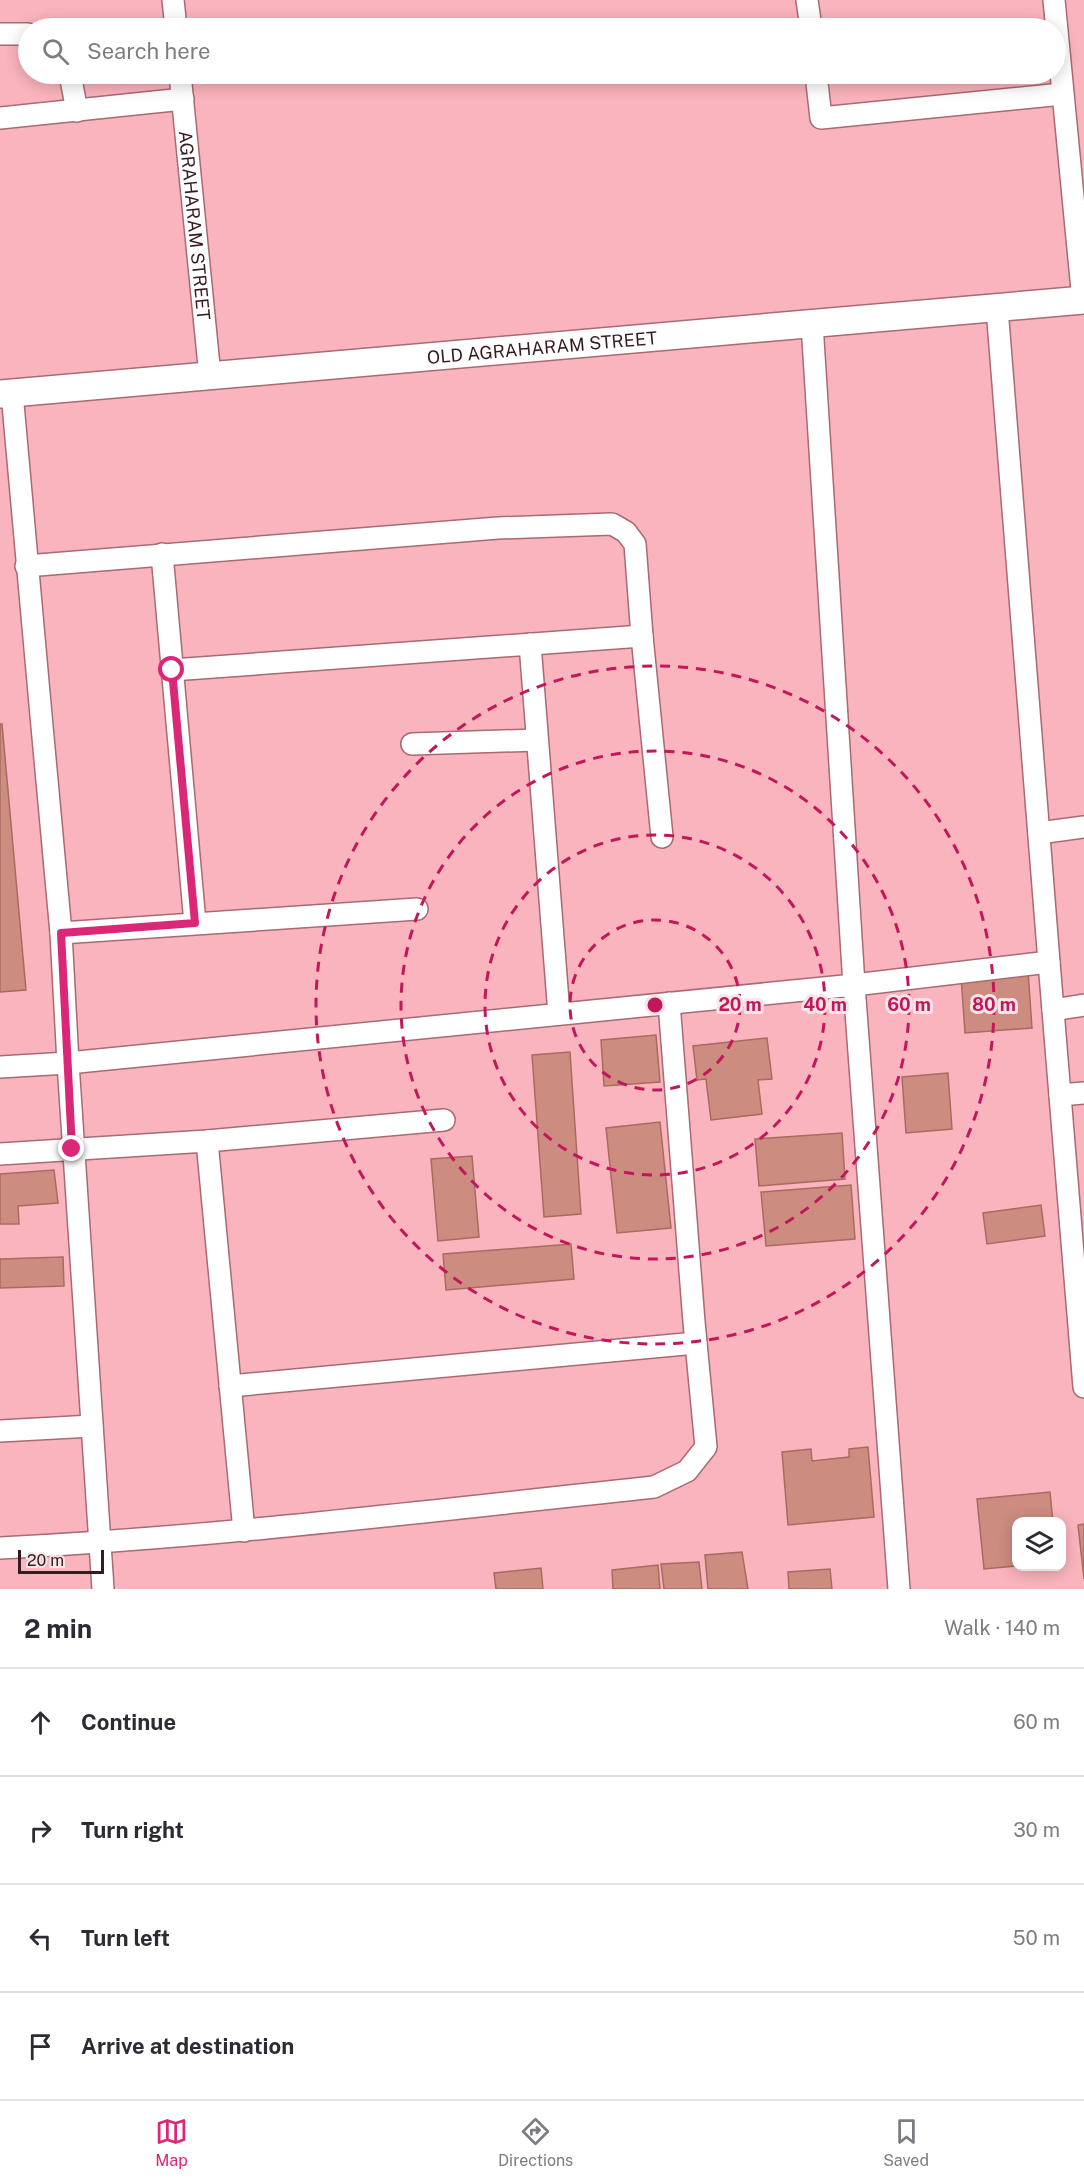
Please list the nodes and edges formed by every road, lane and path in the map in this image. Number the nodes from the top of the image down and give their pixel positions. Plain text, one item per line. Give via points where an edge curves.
1 (173, 0) edge
2 (807, 0) edge
3 (1054, 0) edge
4 (175, 18) edge
5 (810, 18) edge
6 (1056, 18) edge
7 (0, 34) edge
8 (18, 34) edge
9 (72, 84) edge
10 (181, 84) edge
11 (817, 84) edge
12 (1061, 84) edge
13 (1062, 94) junction
14 (183, 99) junction
15 (77, 111) junction
16 (0, 118) edge
17 (1084, 300) edge
18 (997, 308) junction
19 (812, 324) junction
20 (210, 376) junction
21 (6, 393) edge
22 (162, 555) junction
23 (26, 566) junction
24 (642, 636) junction
25 (530, 644) junction
26 (172, 670) junction
27 (537, 740) junction
28 (412, 744) dead end
29 (1084, 827) edge
30 (1039, 833) junction
31 (662, 837) dead end
32 (417, 909) dead end
33 (195, 923) junction
34 (61, 933) junction
35 (1049, 962) junction
36 (854, 985) junction
37 (669, 1003) junction
38 (1084, 1005) edge
39 (1053, 1010) junction
40 (559, 1014) junction
41 (68, 1063) junction
42 (0, 1067) edge
43 (1084, 1093) edge
44 (1060, 1095) junction
45 (444, 1120) dead end
46 (207, 1141) junction
47 (72, 1149) junction
48 (0, 1154) edge
49 (1082, 1335) edge
50 (696, 1343) junction
51 (230, 1386) junction
52 (1084, 1387) edge
53 (92, 1426) junction
54 (0, 1431) edge
55 (244, 1531) junction
56 (99, 1543) junction
57 (0, 1548) edge
58 (103, 1589) edge
59 (900, 1589) edge

1 - 4 street
2 - 5 street
3 - 6 street
7 - 8 street
9 - 15 street
10 - 14 street, AGRAHARAM STREET
11 - 13 street via 821,118
12 - 13 street
13 - 17 street
14 - 15 street
14 - 20 street, AGRAHARAM STREET
15 - 16 street
17 - 18 street, OLD AGRAHARAM STREET
18 - 19 street, OLD AGRAHARAM STREET
18 - 30 street
19 - 20 street, OLD AGRAHARAM STREET
19 - 36 street
20 - 21 street, OLD AGRAHARAM STREET
21 - 23 street
22 - 23 street
22 - 24 street via 498,528 612,524 626,532 635,544
22 - 26 street
23 - 34 street
24 - 25 street
24 - 31 street
25 - 26 street
25 - 27 street
26 - 33 street
27 - 28 street
27 - 40 street
29 - 30 street
30 - 35 street
32 - 33 street
33 - 34 street
34 - 41 street
35 - 36 street
35 - 39 street
36 - 37 street
36 - 59 street
37 - 40 street
37 - 50 street
38 - 39 street
39 - 44 street
40 - 41 street
41 - 42 street
41 - 47 street
43 - 44 street
44 - 49 street
45 - 46 street
46 - 47 street
46 - 51 street
47 - 48 street
47 - 53 street
49 - 52 street
50 - 51 street
50 - 55 street via 706,1447 687,1471 654,1486
51 - 55 street
53 - 54 street
53 - 56 street
55 - 56 street
56 - 57 street
56 - 58 street

